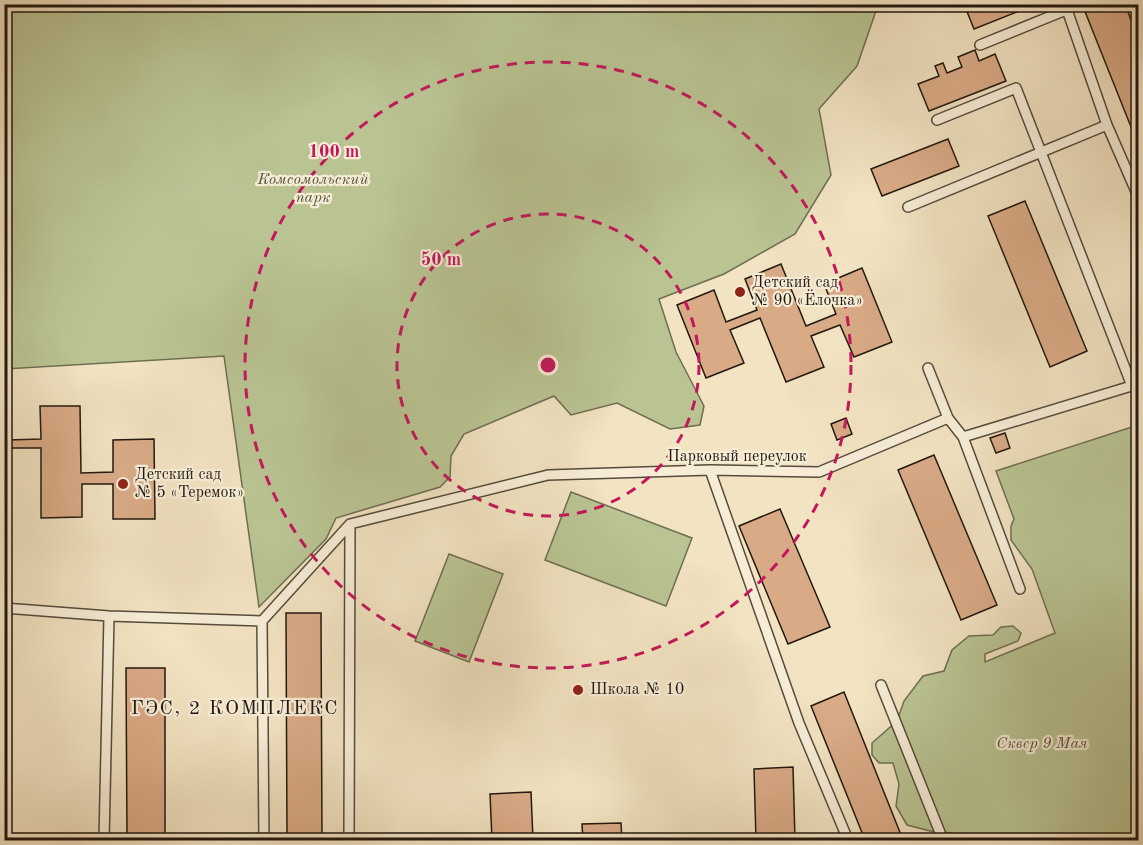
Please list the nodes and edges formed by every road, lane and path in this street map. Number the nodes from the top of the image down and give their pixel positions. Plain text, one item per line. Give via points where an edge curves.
1 (1065, 7) edge
2 (980, 45) dead end
3 (937, 120) dead end
4 (1107, 125) junction
5 (1042, 152) junction
6 (1138, 196) edge
7 (908, 207) dead end
8 (928, 368) dead end
9 (1135, 385) edge
10 (948, 418) junction
11 (963, 437) junction
12 (710, 470) junction
13 (350, 524) junction
14 (1020, 589) dead end
15 (4, 608) edge
16 (109, 616) junction
17 (262, 621) junction
18 (881, 685) dead end
19 (104, 840) edge
20 (264, 840) edge
21 (350, 840) edge
22 (848, 840) edge
23 (943, 840) edge

1 - 2 lane
1 - 4 lane
3 - 5 lane via 1016,88
4 - 5 lane
4 - 6 lane
5 - 7 lane
5 - 9 lane
8 - 10 lane
9 - 11 lane
10 - 11 lane
10 - 12 lane, Парковый переулок via 819,472
11 - 14 lane
12 - 13 lane, Парковый переулок via 548,474
12 - 22 lane via 799,723
13 - 17 lane
13 - 21 lane
15 - 16 lane
16 - 17 lane
16 - 19 lane
17 - 20 lane
18 - 23 lane

